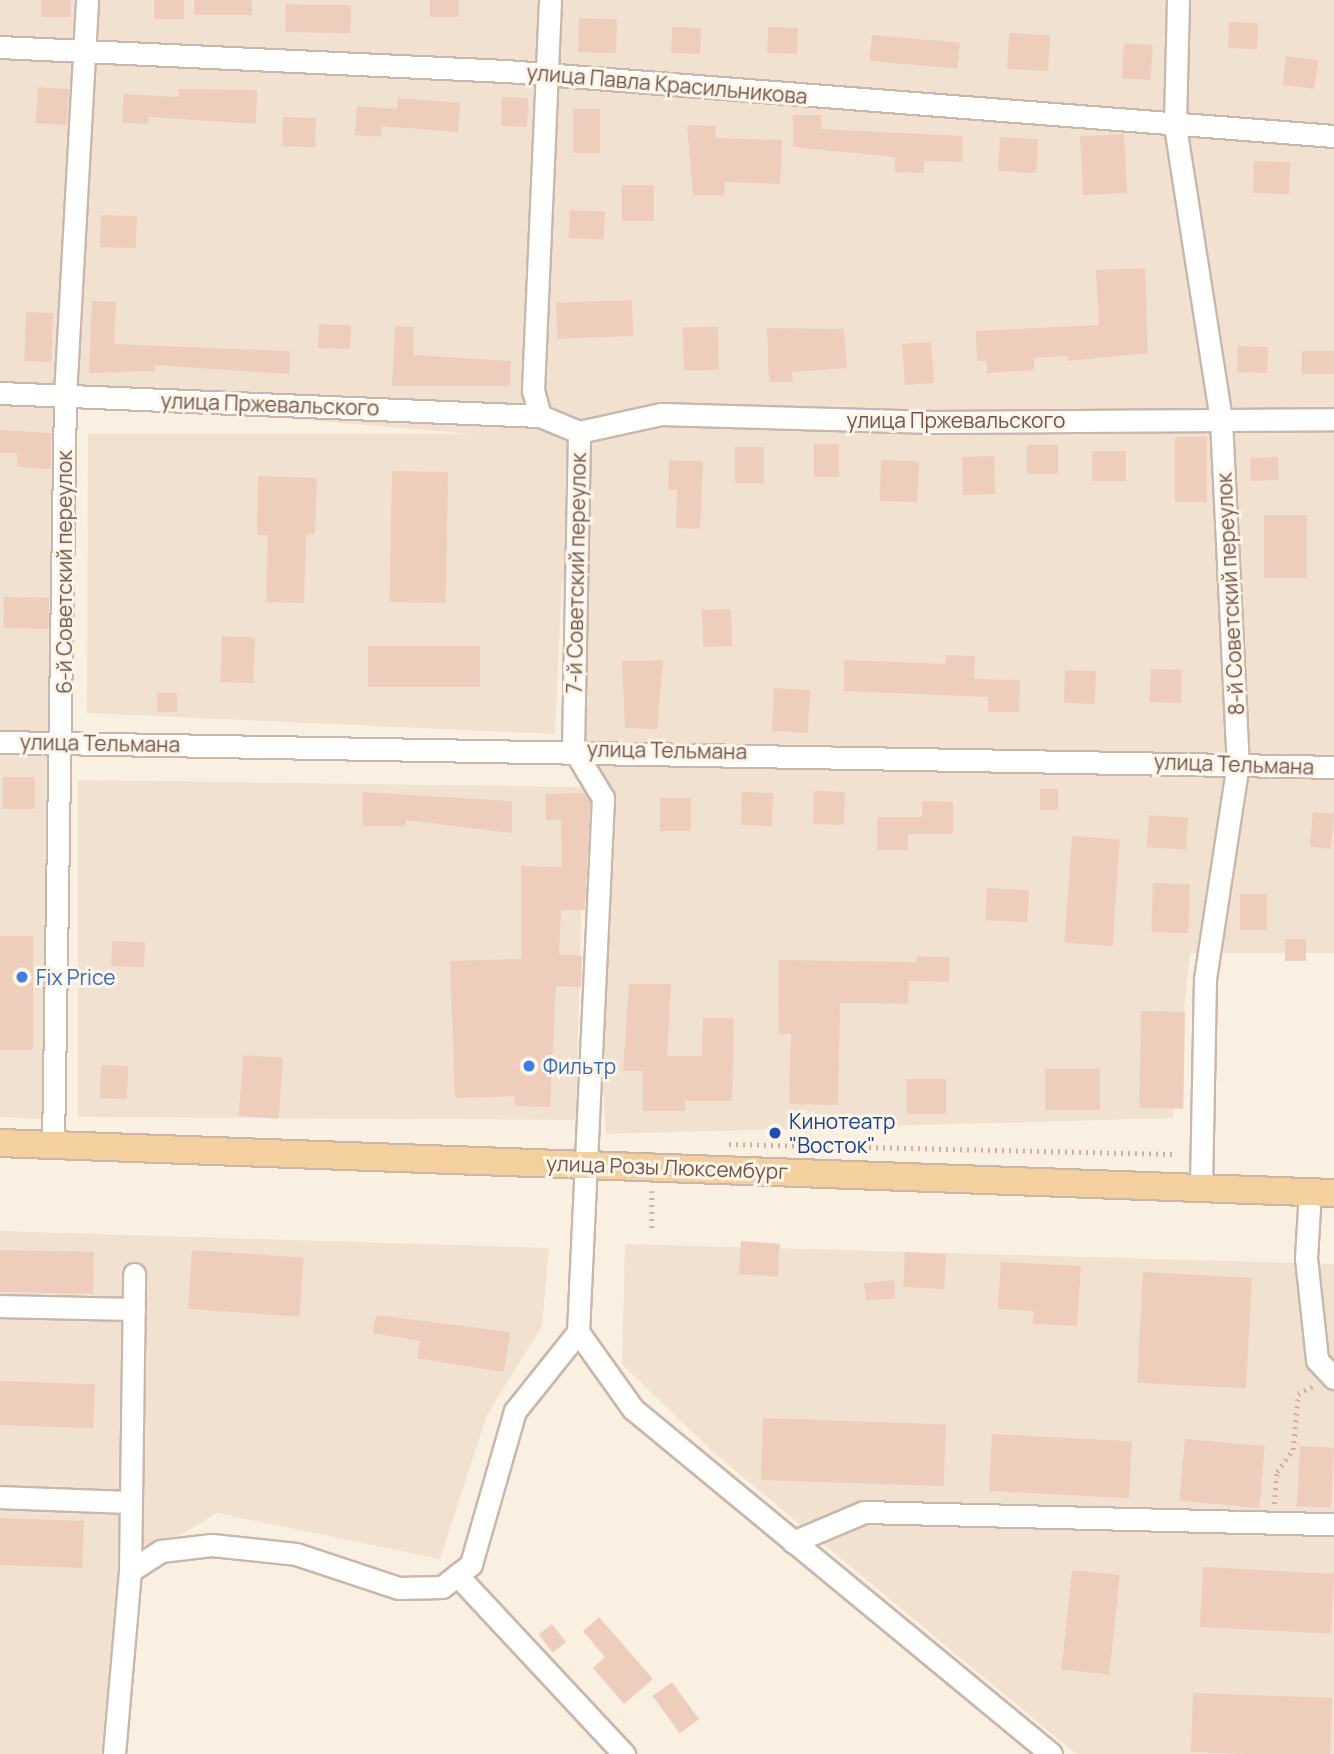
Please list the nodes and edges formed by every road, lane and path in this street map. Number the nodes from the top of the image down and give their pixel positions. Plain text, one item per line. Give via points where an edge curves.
1 (87, 0) edge
2 (550, 0) edge
3 (1178, 0) edge
4 (0, 47) edge
5 (84, 54) junction
6 (545, 74) junction
7 (1175, 126) junction
8 (1334, 136) edge
9 (0, 393) edge
10 (65, 395) junction
11 (540, 416) junction
12 (1221, 419) junction
13 (1334, 419) edge
14 (579, 432) junction
15 (0, 741) edge
16 (63, 743) junction
17 (573, 748) junction
18 (1238, 763) junction
19 (1334, 767) edge
20 (0, 1143) edge
21 (721, 1144) dead end
22 (53, 1145) junction
23 (1173, 1154) dead end
24 (587, 1164) junction
25 (1201, 1189) junction
26 (652, 1191) dead end
27 (1322, 1193) edge
28 (652, 1229) dead end
29 (134, 1274) dead end
30 (0, 1306) edge
31 (134, 1309) junction
32 (578, 1332) junction
33 (1332, 1378) edge
34 (0, 1497) edge
35 (131, 1503) junction
36 (1273, 1519) dead end
37 (1334, 1524) edge
38 (793, 1542) junction
39 (130, 1571) junction
40 (457, 1576) junction
41 (114, 1754) edge
42 (624, 1754) edge
43 (1051, 1754) edge

1 - 5 street, 6-й Советский переулок
2 - 6 street
3 - 7 street, 8-й Советский переулок
4 - 5 street, улица Павла Красильникова
5 - 6 street, улица Павла Красильникова
5 - 10 street, 6-й Советский переулок
6 - 7 street, улица Павла Красильникова
6 - 11 street via 533,390
7 - 8 street, улица Павла Красильникова
7 - 12 street, 8-й Советский переулок
9 - 10 street, улица Пржевальского
10 - 11 street, улица Пржевальского
10 - 16 street, 6-й Советский переулок
11 - 14 street, 7-й Советский переулок
12 - 13 street, улица Пржевальского
12 - 14 street, улица Пржевальского via 934,422 661,414
12 - 18 street, 8-й Советский переулок
14 - 17 street, 7-й Советский переулок
15 - 16 street, улица Тельмана
16 - 17 street, улица Тельмана
16 - 22 street, 6-й Советский переулок
17 - 18 street, улица Тельмана
17 - 24 street via 603,798
18 - 19 street, улица Тельмана
18 - 25 street, 8-й Советский переулок via 1205,979
20 - 22 main road, улица Розы Люксембург
21 - 23 path
22 - 24 main road, улица Розы Люксембург
24 - 25 main road, улица Розы Люксембург
24 - 32 street
25 - 27 main road, улица Розы Люксембург
26 - 28 path
27 - 33 street via 1306,1258 1317,1360
29 - 31 street
30 - 31 street
31 - 35 street
32 - 38 street via 633,1409
32 - 40 street via 515,1411 488,1520 471,1564
33 - 36 path via 1298,1394 1293,1450 1277,1472
34 - 35 street
35 - 39 street
37 - 38 street via 864,1512
38 - 43 street
39 - 40 street via 162,1551 212,1545 296,1554 399,1588 442,1587
39 - 41 street
40 - 42 street

